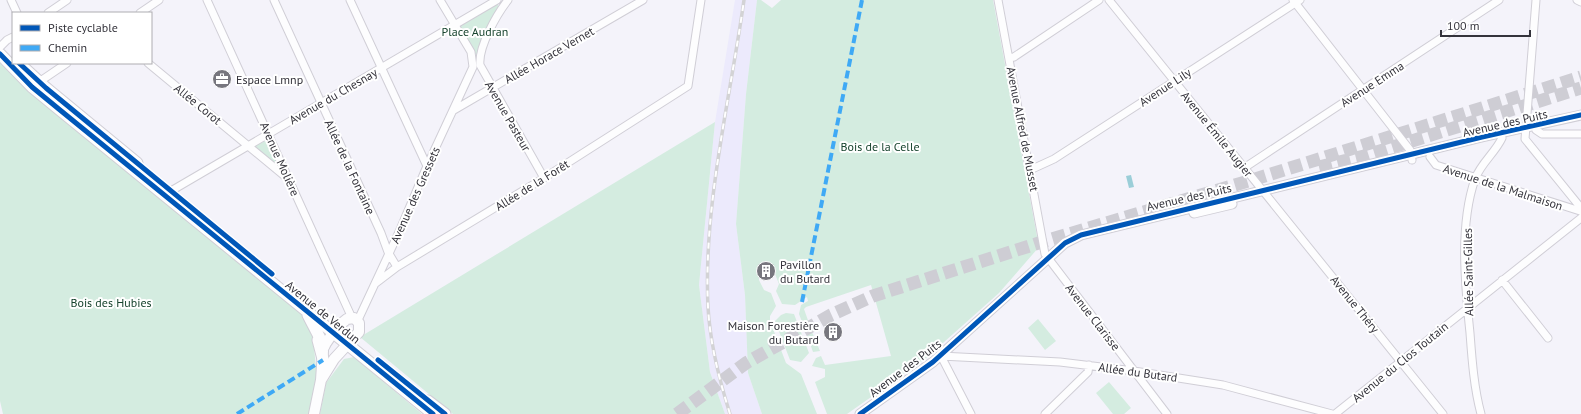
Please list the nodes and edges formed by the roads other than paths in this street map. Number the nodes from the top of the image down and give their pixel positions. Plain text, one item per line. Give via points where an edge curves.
1 (11, 0) edge
2 (67, 0) edge
3 (158, 0) edge
4 (207, 0) edge
5 (274, 0) edge
6 (350, 0) edge
7 (440, 0) edge
8 (508, 0) edge
9 (643, 0) edge
10 (701, 0) edge
11 (998, 0) edge
12 (1099, 0) edge
13 (1109, 0) edge
14 (1499, 0) edge
15 (1536, 0) edge
16 (1578, 0) edge
17 (496, 1) edge
18 (1296, 1) edge
19 (1581, 2) edge
20 (500, 10) junction
21 (17, 12) edge
22 (49, 12) edge
23 (141, 12) edge
24 (454, 25) junction
25 (12, 38) edge
26 (0, 46) edge
27 (0, 54) edge
28 (12, 57) edge
29 (1009, 58) junction
30 (20, 64) edge
31 (66, 64) edge
32 (149, 64) edge
33 (381, 68) junction
34 (472, 71) joint
35 (1174, 81) junction
36 (39, 82) junction
37 (492, 88) junction
38 (1363, 90) junction
39 (320, 103) junction
40 (454, 110) junction
41 (1581, 115) edge
42 (1581, 120) edge
43 (1527, 130) junction
44 (1536, 130) junction
45 (269, 134) junction
46 (1581, 134) edge
47 (1502, 138) junction
48 (1467, 144) junction
49 (248, 145) junction
50 (1412, 157) junction
51 (1430, 157) junction
52 (427, 166) junction
53 (1244, 168) junction
54 (1030, 170) junction
55 (1476, 177) junction
56 (544, 178) junction
57 (288, 179) junction
58 (171, 191) junction
59 (1263, 192) junction
60 (1581, 213) edge
61 (388, 252) junction
62 (1048, 258) junction
63 (397, 267) junction
64 (1502, 280) junction
65 (376, 283) junction
66 (303, 308) junction
67 (1468, 308) junction
68 (355, 319) junction
69 (316, 329) junction
70 (335, 330) junction
71 (1548, 338) dead end
72 (350, 342) junction
73 (324, 346) junction
74 (339, 354) junction
75 (941, 356) junction
76 (323, 359) junction
77 (1401, 361) junction
78 (1090, 366) junction
79 (1134, 371) junction
80 (321, 380) junction
81 (314, 414) edge
82 (433, 414) edge
83 (445, 414) edge
84 (860, 414) edge
85 (971, 414) edge
86 (1045, 414) edge
87 (1167, 414) edge
88 (1334, 414) edge
89 (1443, 414) edge
90 (1481, 414) edge

1 - 21 street
2 - 22 street
3 - 23 street
4 - 45 street, Avenue Molière
5 - 39 street, Allée de la Fontaine
6 - 33 street
7 - 24 street, Avenue Pasteur
8 - 20 street
9 - 37 street, Allée Horace Vernet
10 - 56 street, Allée de la Forêt via 688,86
11 - 29 street, Avenue Alfred de Musset
12 - 29 street
13 - 35 street, Avenue Émile Augier
14 - 38 street, Avenue Emma
15 - 43 street
16 - 19 street
17 - 20 street, Avenue du Chesnay
17 - 24 street, Avenue du Chesnay
18 - 35 street, Avenue Lily
18 - 38 street
20 - 37 street, Avenue Pasteur via 481,52 481,70
24 - 33 street, Avenue du Chesnay
24 - 34 street, Avenue Pasteur via 473,57
25 - 26 street
26 - 28 main road
27 - 66 main road, Avenue de Verdun via 32,87
29 - 54 street, Avenue Alfred de Musset
30 - 36 main road, Avenue de Verdun
31 - 36 street
32 - 49 street, Allée Corot
33 - 39 street, Avenue du Chesnay
33 - 52 street
34 - 40 street, Avenue des Gressets
35 - 53 street, Avenue Émile Augier
35 - 54 street, Avenue Lily via 1054,159
36 - 58 main road, Avenue de Verdun
37 - 40 street, Allée Horace Vernet
37 - 56 street, Avenue Pasteur
38 - 50 street via 1410,150
38 - 53 street, Avenue Emma
39 - 45 street, Avenue du Chesnay
39 - 61 street, Allée de la Fontaine
40 - 52 street, Avenue des Gressets
41 - 43 street, Avenue des Puits
42 - 44 street, Avenue des Puits
43 - 44 street, Avenue des Puits
43 - 47 street, Avenue des Puits
43 - 48 street, Avenue des Puits
43 - 60 street via 1525,139
44 - 46 street via 1542,134
45 - 49 street, Avenue du Chesnay
45 - 57 street, Avenue Molière
47 - 48 street, Avenue des Puits
47 - 55 street, Allée Saint-Gilles
48 - 50 street, Avenue des Puits
48 - 51 street, Avenue des Puits
49 - 57 street, Allée Corot
49 - 58 street, Avenue du Chesnay
50 - 51 street, Avenue des Puits
50 - 59 street, Avenue des Puits
51 - 55 street, Avenue de la Malmaison via 1436,165
52 - 61 street, Avenue des Gressets
53 - 59 street, Avenue Émile Augier
54 - 62 street, Avenue Alfred de Musset
55 - 60 street, Avenue de la Malmaison
55 - 67 street, Allée Saint-Gilles via 1467,212
56 - 63 street, Allée de la Forêt
57 - 68 street, Avenue Molière
58 - 70 main road, Avenue de Verdun
59 - 62 street, Avenue des Puits via 1090,232 1071,240
59 - 77 street, Avenue Théry
60 - 64 street, Avenue du Clos Toutain
61 - 63 street, Allée de la Fontaine
61 - 65 street, Avenue des Gressets
62 - 75 street, Avenue des Puits
62 - 79 street, Avenue Clarisse
63 - 65 street, Allée de la Forêt
64 - 67 street, Avenue du Clos Toutain
64 - 71 street
65 - 68 street, Avenue des Gressets
66 - 69 main road
66 - 70 main road, Avenue de Verdun
67 - 77 street, Avenue du Clos Toutain
67 - 90 street, Allée Saint-Gilles
68 - 70 main road via 347,318
68 - 72 main road via 360,329
69 - 73 main road
69 - 76 main road
70 - 72 main road, Avenue de Verdun
70 - 73 main road
72 - 74 main road
72 - 82 main road, Avenue de Verdun
72 - 83 main road, Avenue de Verdun
73 - 74 main road
73 - 76 main road
74 - 80 main road
75 - 78 street, Allée du Butard
75 - 84 street, Avenue des Puits
75 - 85 street
76 - 80 main road
77 - 88 street, Avenue du Clos Toutain
77 - 89 street, Avenue Théry
78 - 79 street, Allée du Butard
78 - 86 street via 1088,372
79 - 87 street, Avenue Clarisse
79 - 88 street, Allée du Butard via 1222,385
80 - 81 main road

